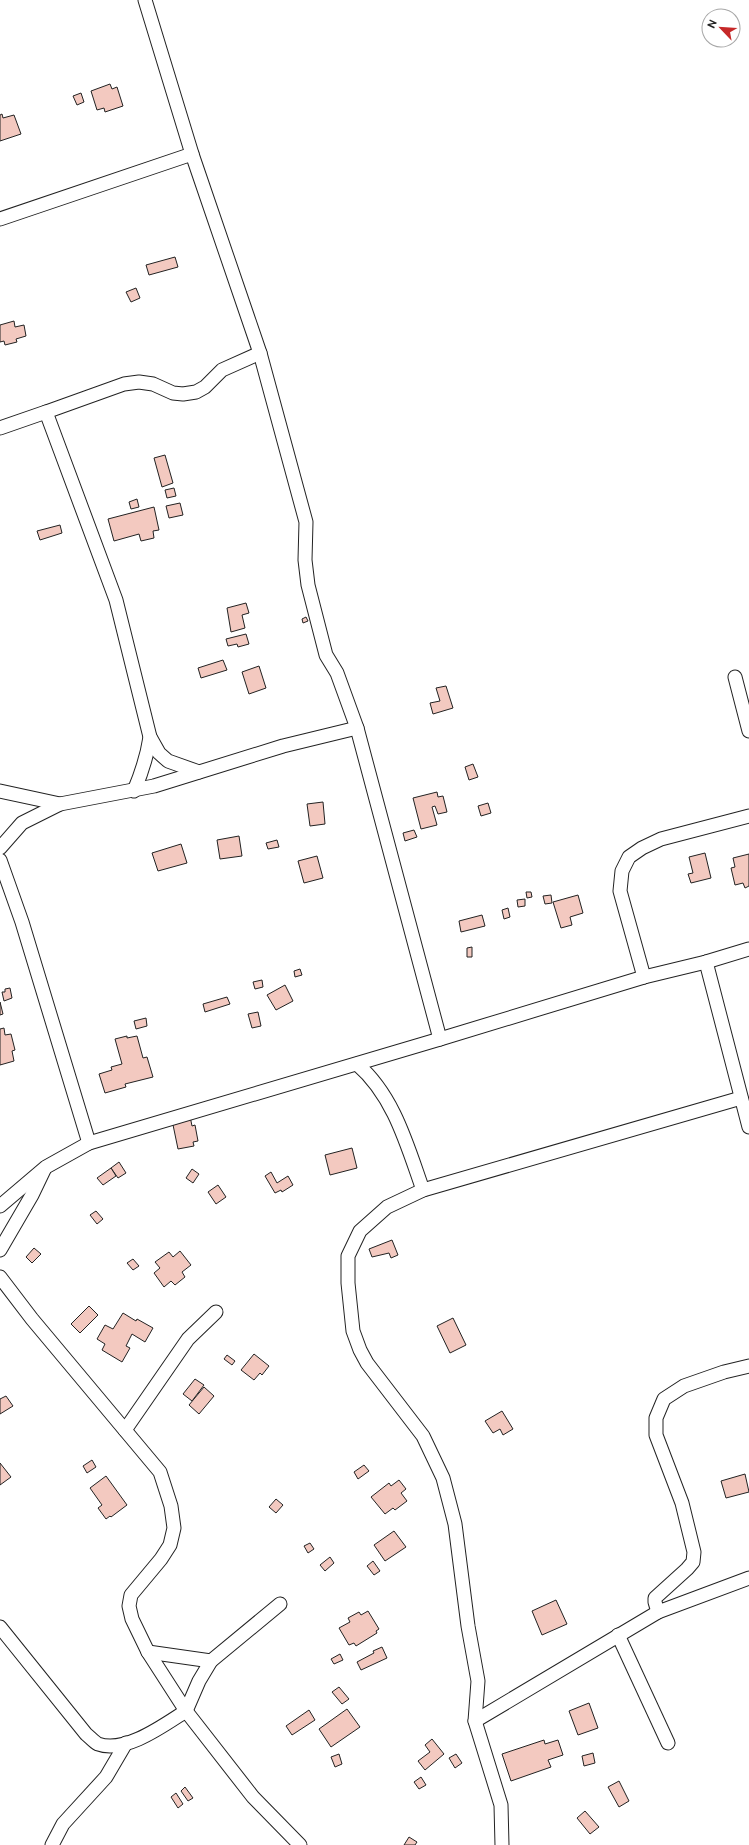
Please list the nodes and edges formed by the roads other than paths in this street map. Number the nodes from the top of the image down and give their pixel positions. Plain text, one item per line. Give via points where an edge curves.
1 (145, 0) edge
2 (192, 154) junction
3 (0, 219) edge
4 (260, 353) junction
5 (46, 412) junction
6 (0, 428) edge
7 (735, 677) dead end
8 (357, 728) junction
9 (749, 731) edge
10 (150, 736) junction
11 (199, 772) junction
12 (0, 791) edge
13 (134, 791) junction
14 (60, 804) junction
15 (749, 816) edge
16 (0, 848) edge
17 (0, 860) edge
18 (749, 949) edge
19 (706, 962) junction
20 (644, 977) junction
21 (440, 1039) junction
22 (357, 1064) junction
23 (741, 1098) junction
24 (749, 1127) edge
25 (89, 1143) junction
26 (46, 1167) junction
27 (424, 1190) junction
28 (0, 1206) edge
29 (0, 1250) edge
30 (0, 1277) edge
31 (216, 1312) dead end
32 (749, 1366) edge
33 (125, 1430) junction
34 (749, 1578) edge
35 (280, 1604) dead end
36 (658, 1612) junction
37 (0, 1626) edge
38 (618, 1635) junction
39 (148, 1652) junction
40 (211, 1661) junction
41 (186, 1711) junction
42 (475, 1721) junction
43 (126, 1743) junction
44 (668, 1743) dead end
45 (52, 1845) edge
46 (300, 1845) edge
47 (502, 1845) edge

1 - 2 street
2 - 3 street
2 - 4 street
4 - 5 street via 222,370 196,392 173,393 153,384 139,382 124,384
4 - 8 street via 306,522 305,560 308,585 326,655 337,673
5 - 6 street
5 - 10 street via 116,600
7 - 9 street
8 - 11 street via 283,746
8 - 21 street
10 - 11 street via 158,753 168,760
10 - 13 street via 148,756
11 - 13 street
12 - 14 street
13 - 14 street
14 - 16 street via 22,823
15 - 20 street via 662,839 629,857 622,871 620,891
17 - 25 street via 25,930
18 - 19 street
19 - 20 street
19 - 23 street
20 - 21 street
21 - 22 street
22 - 25 street
22 - 27 street via 369,1074 384,1094
23 - 24 street
23 - 27 street
25 - 26 street
26 - 28 street
26 - 29 street
27 - 42 street via 386,1207 360,1232 348,1256 348,1284 353,1331 360,1350 367,1363 423,1436 443,1478 455,1524 478,1681
30 - 33 street
31 - 33 street via 188,1339
32 - 36 street via 684,1386 664,1399 656,1418 656,1435 678,1491 694,1552 693,1562 687,1570 655,1598
33 - 39 street via 160,1472 171,1506 174,1528 170,1545 131,1595 129,1606 132,1618
34 - 36 street
35 - 40 street
36 - 38 street
37 - 43 street via 86,1734 98,1744 112,1746
38 - 42 street
38 - 44 street
39 - 40 street
39 - 41 street
40 - 41 street
41 - 43 street via 147,1735
41 - 46 street via 253,1797
42 - 47 street via 501,1805
43 - 45 street via 106,1777 63,1824

